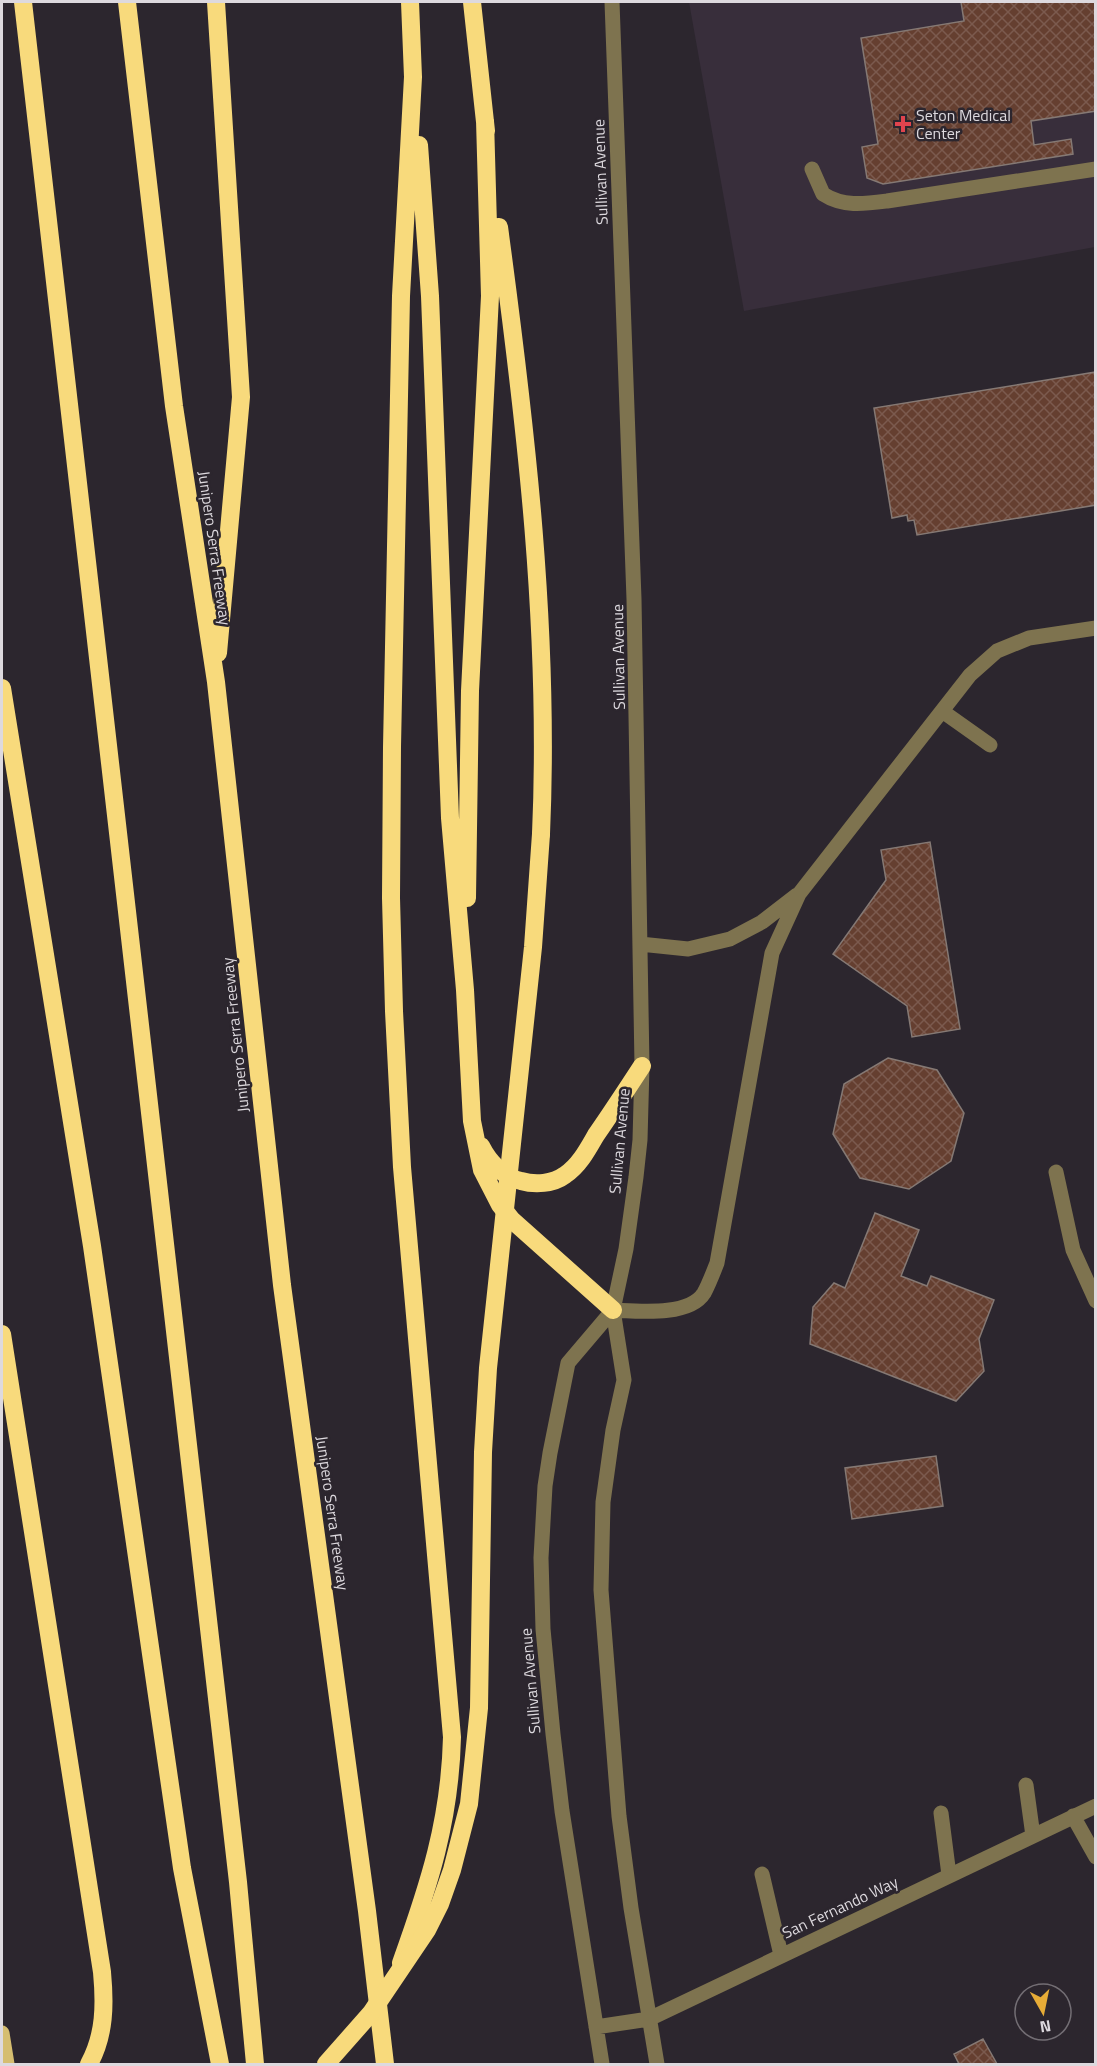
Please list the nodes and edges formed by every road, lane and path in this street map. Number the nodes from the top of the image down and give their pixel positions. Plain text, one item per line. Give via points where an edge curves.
1 (23, 2) edge
2 (127, 2) edge
3 (216, 2) edge
4 (410, 2) edge
5 (472, 2) edge
6 (612, 2) edge
7 (413, 77) junction
8 (485, 120) junction
9 (812, 169) dead end
10 (1095, 169) edge
11 (1095, 627) edge
12 (216, 682) junction
13 (2, 688) edge
14 (942, 711) junction
15 (990, 745) dead end
16 (799, 894) junction
17 (640, 944) junction
18 (465, 990) junction
19 (642, 1066) junction
20 (472, 1121) junction
21 (1056, 1172) dead end
22 (1095, 1301) edge
23 (613, 1310) junction
24 (2, 1334) edge
25 (1026, 1785) dead end
26 (1095, 1806) edge
27 (940, 1813) dead end
28 (1073, 1816) junction
29 (1033, 1836) junction
30 (1095, 1857) edge
31 (762, 1874) dead end
32 (950, 1875) junction
33 (781, 1955) junction
34 (396, 1976) junction
35 (649, 2019) junction
36 (596, 2027) junction
37 (2, 2032) edge
38 (7, 2064) edge
39 (89, 2064) edge
40 (220, 2064) edge
41 (255, 2064) edge
42 (326, 2064) edge
43 (385, 2064) edge
44 (602, 2064) edge
45 (657, 2064) edge

1 - 41 highway
2 - 12 highway, Junipero Serra Freeway via 174,406
3 - 12 highway via 241,397
4 - 7 highway
5 - 8 highway
6 - 17 street, Sullivan Avenue via 634,599
7 - 18 highway via 430,307 450,818
7 - 34 highway, bridge via 401,296 391,898 399,1118 452,1737 448,1801 437,1854
8 - 18 highway via 490,296 470,701
8 - 34 highway, bridge via 513,335 535,559 542,684 541,834 533,947 487,1378 479,1708 473,1773 462,1838 440,1904
9 - 10 street via 823,194 854,204
11 - 14 street via 1029,638 997,651 970,675
12 - 43 highway, Junipero Serra Freeway via 282,1285
13 - 40 highway via 92,1246 182,1868
14 - 15 street
14 - 16 street
16 - 17 street via 762,922 730,939 688,949
16 - 23 street via 771,953 717,1263 703,1296 681,1309
17 - 19 street, Sullivan Avenue
18 - 20 highway
19 - 20 highway via 580,1160 565,1176 555,1180 532,1184 503,1174 485,1154
19 - 23 street, Sullivan Avenue via 636,1177
20 - 23 highway via 482,1170 500,1205
21 - 22 street via 1073,1250
23 - 35 street, Sullivan Avenue via 624,1380 603,1502 601,1590 619,1816
23 - 36 street, Sullivan Avenue via 568,1363 545,1486 541,1558 543,1629 562,1811
24 - 39 highway via 102,1972 102,2026
25 - 29 street
26 - 28 street, San Fernando Way
27 - 32 street
28 - 29 street, San Fernando Way
28 - 30 street
29 - 32 street, San Fernando Way
31 - 33 street
32 - 33 street, San Fernando Way
33 - 35 street, San Fernando Way
34 - 42 highway, bridge via 359,2029
35 - 36 street, San Fernando Way
35 - 45 street, Sullivan Avenue
36 - 44 street, Sullivan Avenue
37 - 38 main road

